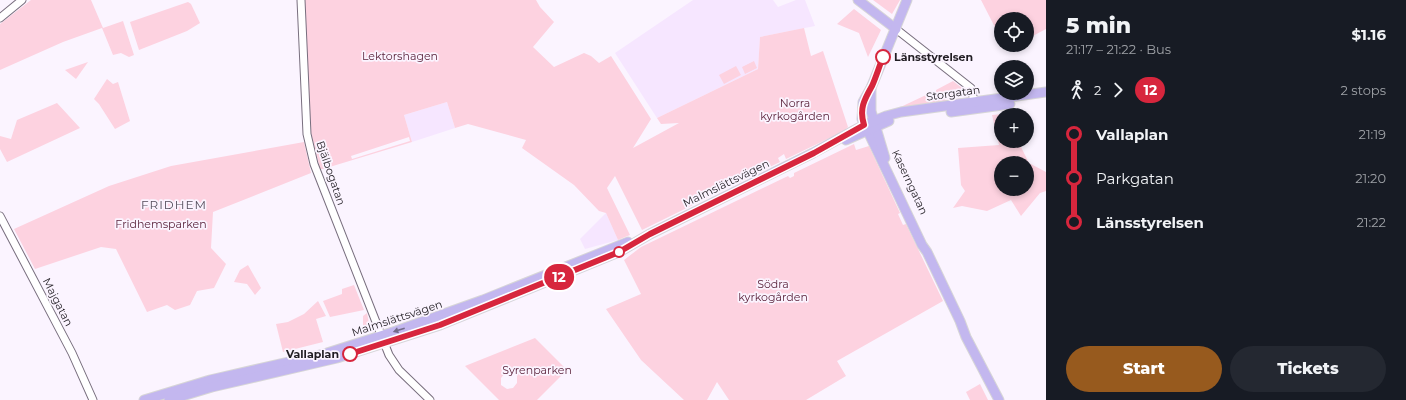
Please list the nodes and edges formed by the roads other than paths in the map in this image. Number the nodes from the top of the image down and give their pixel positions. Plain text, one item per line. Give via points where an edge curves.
1 (22, 0) edge
2 (301, 0) edge
3 (858, 0) edge
4 (907, 0) edge
5 (0, 18) edge
6 (896, 29) junction
7 (871, 88) junction
8 (1046, 92) edge
9 (1046, 98) edge
10 (975, 105) junction
11 (870, 126) junction
12 (0, 216) edge
13 (927, 252) junction
14 (960, 321) junction
15 (383, 340) junction
16 (93, 400) edge
17 (144, 400) edge
18 (168, 400) edge
19 (430, 400) edge
20 (999, 400) edge
21 (1003, 400) edge

1 - 5 street
2 - 15 street, Bjälbogatan via 310,146 318,174
3 - 6 main road
4 - 6 main road
6 - 7 main road
6 - 10 street via 971,88
7 - 11 main road
7 - 11 main road via 865,97 861,112
8 - 10 main road, Storgatan
9 - 10 main road, Storgatan
10 - 11 main road, Storgatan
11 - 13 main road, Kaserngatan
11 - 13 main road, Kaserngatan via 922,246
11 - 15 main road, Malmslättsvägen via 650,234
12 - 16 street, Majgatan via 72,353
13 - 14 main road, Kaserngatan
14 - 20 main road, Kaserngatan
14 - 21 main road, Kaserngatan via 970,335
15 - 17 main road, Malmslättsvägen via 210,380
15 - 18 main road, Malmslättsvägen via 324,361
15 - 19 street, Bjälbogatan via 394,364

